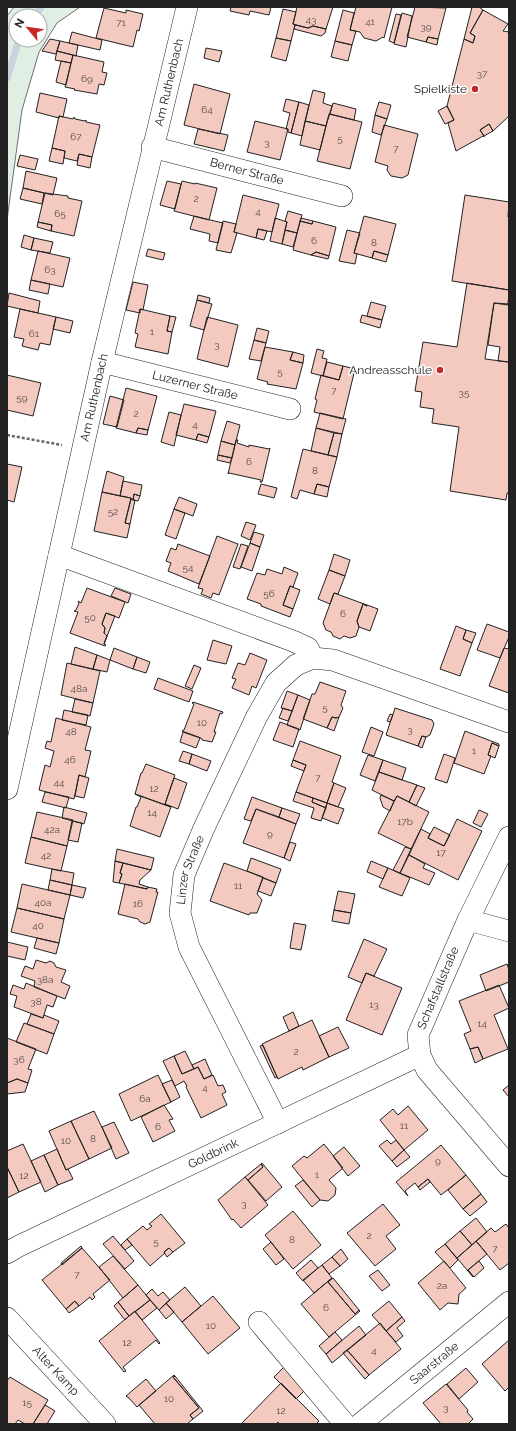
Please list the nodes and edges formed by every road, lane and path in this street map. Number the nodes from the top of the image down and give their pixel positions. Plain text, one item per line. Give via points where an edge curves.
1 (187, 7) edge
2 (152, 148) junction
3 (342, 196) dead end
4 (102, 362) junction
5 (290, 409) dead end
6 (7, 435) edge
7 (82, 449) junction
8 (59, 555) junction
9 (313, 658) junction
10 (509, 722) edge
11 (7, 789) edge
12 (509, 838) edge
13 (468, 920) junction
14 (509, 931) edge
15 (420, 1055) junction
16 (278, 1123) junction
17 (509, 1166) edge
18 (7, 1253) edge
19 (509, 1302) edge
20 (7, 1318) edge
21 (259, 1322) dead end
22 (105, 1424) edge
23 (345, 1424) edge
24 (360, 1424) edge

1 - 2 street, Am Ruthenbach
2 - 3 street, Berner Straße
2 - 4 street, Am Ruthenbach
4 - 5 street, Luzerner Straße
4 - 7 street, Am Ruthenbach
6 - 7 path
7 - 8 street, Am Ruthenbach
8 - 9 street via 293,641 308,648
8 - 11 street, Am Ruthenbach
9 - 10 street, Linzer Straße via 333,660
9 - 16 street, Linzer Straße via 296,665 276,683 258,716 184,875 180,913 189,947
12 - 13 street, Schafstallstraße
13 - 14 street
13 - 15 street, Schafstallstraße via 418,1035
15 - 16 street, Goldbrink
15 - 17 street, Schafstallstraße via 427,1070
16 - 18 street, Goldbrink
19 - 24 street, Saarstraße
20 - 22 street, Alter Kamp
21 - 23 street

